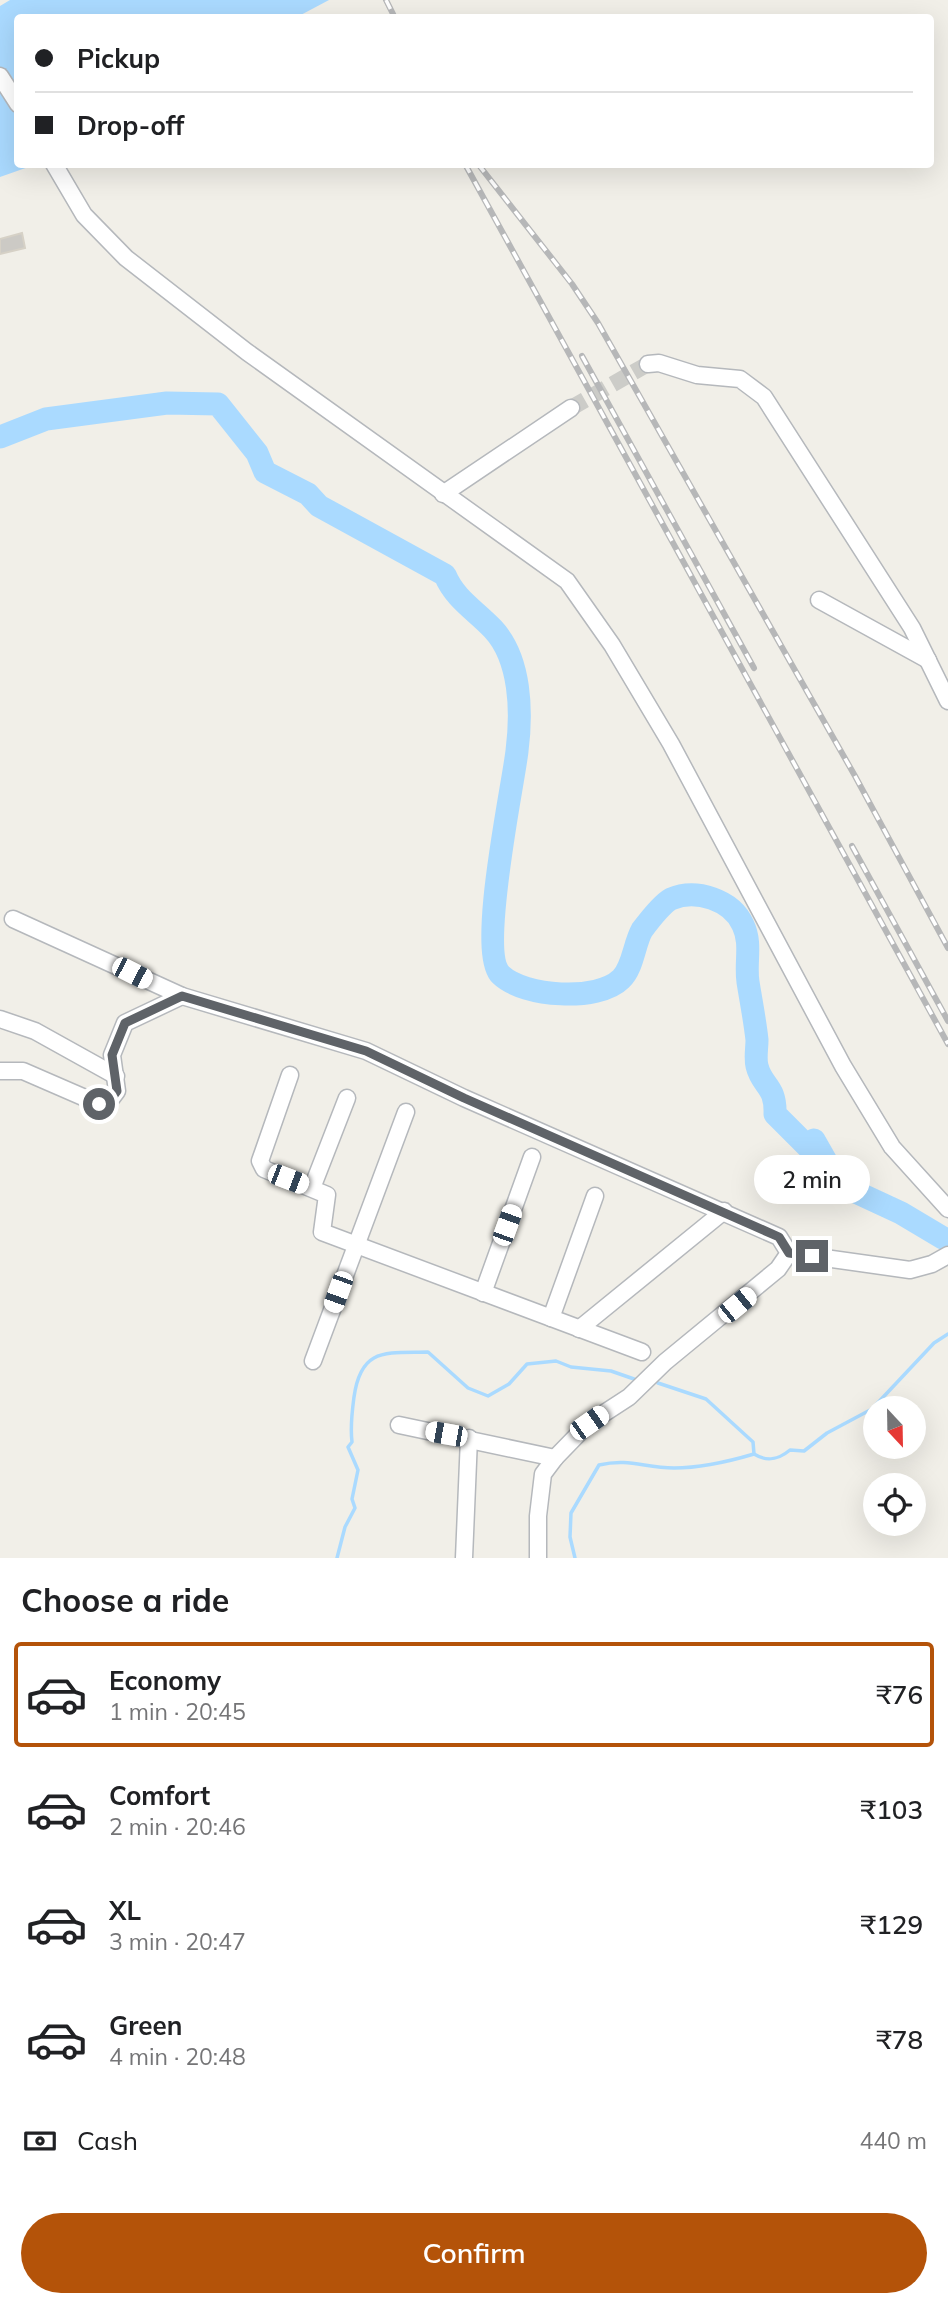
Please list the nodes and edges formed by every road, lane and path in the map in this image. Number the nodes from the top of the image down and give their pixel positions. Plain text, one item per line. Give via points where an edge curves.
1 (0, 76) edge
2 (14, 98) edge
3 (56, 168) edge
4 (648, 364) tunnel mouth
5 (571, 408) tunnel mouth
6 (443, 494) junction
7 (819, 600) dead end
8 (928, 660) junction
9 (948, 701) edge
10 (13, 919) dead end
11 (182, 996) junction
12 (0, 1019) edge
13 (0, 1071) edge
14 (290, 1075) dead end
15 (116, 1076) junction
16 (347, 1098) dead end
17 (406, 1112) dead end
18 (532, 1157) dead end
19 (312, 1188) junction
20 (595, 1195) dead end
21 (948, 1209) edge
22 (724, 1211) junction
23 (355, 1245) junction
24 (789, 1253) junction
25 (948, 1255) edge
26 (483, 1293) junction
27 (551, 1318) junction
28 (579, 1329) junction
29 (642, 1352) dead end
30 (313, 1362) dead end
31 (398, 1425) dead end
32 (469, 1438) junction
33 (555, 1458) junction
34 (464, 1558) edge
35 (538, 1558) edge

1 - 2 street
3 - 6 street via 84,215 126,258
4 - 8 street via 740,379 764,397 857,539
5 - 6 street
6 - 21 street via 566,581 612,645 671,744 843,1066 892,1147
7 - 8 street
8 - 9 street
10 - 11 street
11 - 15 street via 128,1019 113,1050
11 - 22 street via 366,1051
12 - 15 street via 35,1031
13 - 15 street via 23,1072 99,1104 113,1098
14 - 19 street via 260,1161 264,1170
16 - 19 street
17 - 23 street
18 - 26 street
19 - 23 street via 327,1197 322,1232
20 - 27 street
22 - 24 street via 779,1237
22 - 28 street
23 - 26 street
23 - 30 street
24 - 25 street via 911,1270
24 - 33 street via 755,1290 629,1397 589,1423
26 - 27 street
27 - 28 street
28 - 29 street
31 - 32 street
32 - 33 street
32 - 34 street
33 - 35 street via 543,1474

